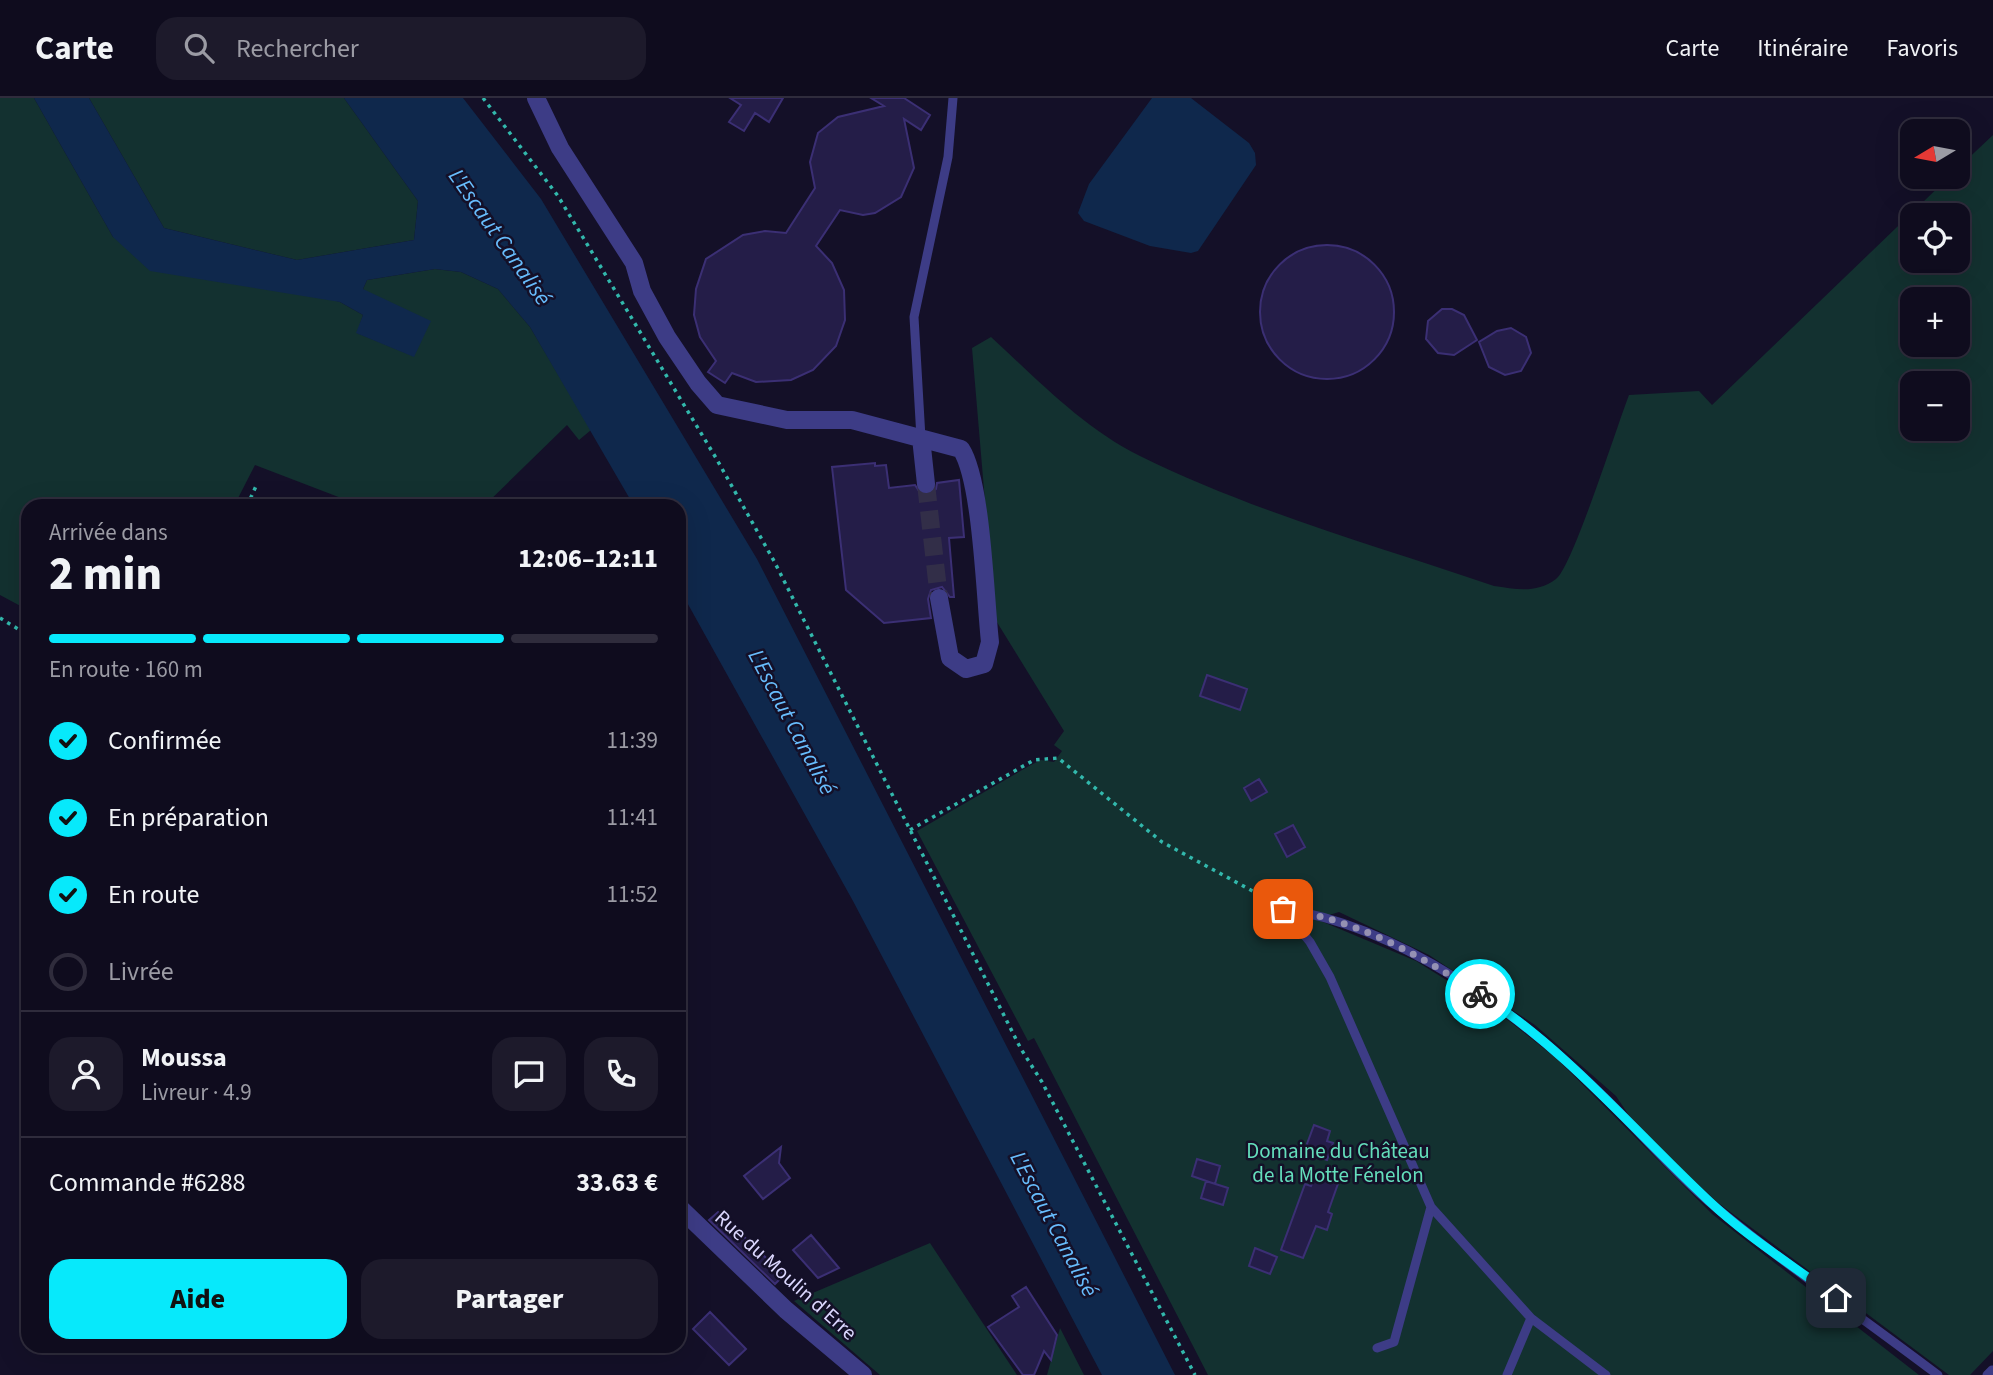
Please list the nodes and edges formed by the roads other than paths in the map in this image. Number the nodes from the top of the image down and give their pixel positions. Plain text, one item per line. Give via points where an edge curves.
1 (536, 98) edge
2 (953, 98) edge
3 (921, 438) junction
4 (926, 484) tunnel mouth
5 (939, 598) tunnel mouth
6 (1431, 1207) junction
7 (686, 1214) edge
8 (1531, 1318) junction
9 (1377, 1348) dead end
10 (863, 1375) edge
11 (1507, 1375) edge
12 (1606, 1375) edge
13 (1938, 1375) edge

1 - 3 street via 560,148 634,263 642,290 667,337 717,405 787,419 852,420
2 - 3 lane via 948,157 914,317
3 - 4 street
3 - 5 street via 961,449 969,462 990,642 984,664 966,669 950,659
6 - 8 lane
6 - 9 lane via 1394,1342
6 - 13 lane via 1330,977 1283,909 1333,918 1388,940 1489,1000 1599,1091 1712,1204
7 - 10 street, Rue du Moulin d'Erre via 786,1310
8 - 11 lane
8 - 12 lane

